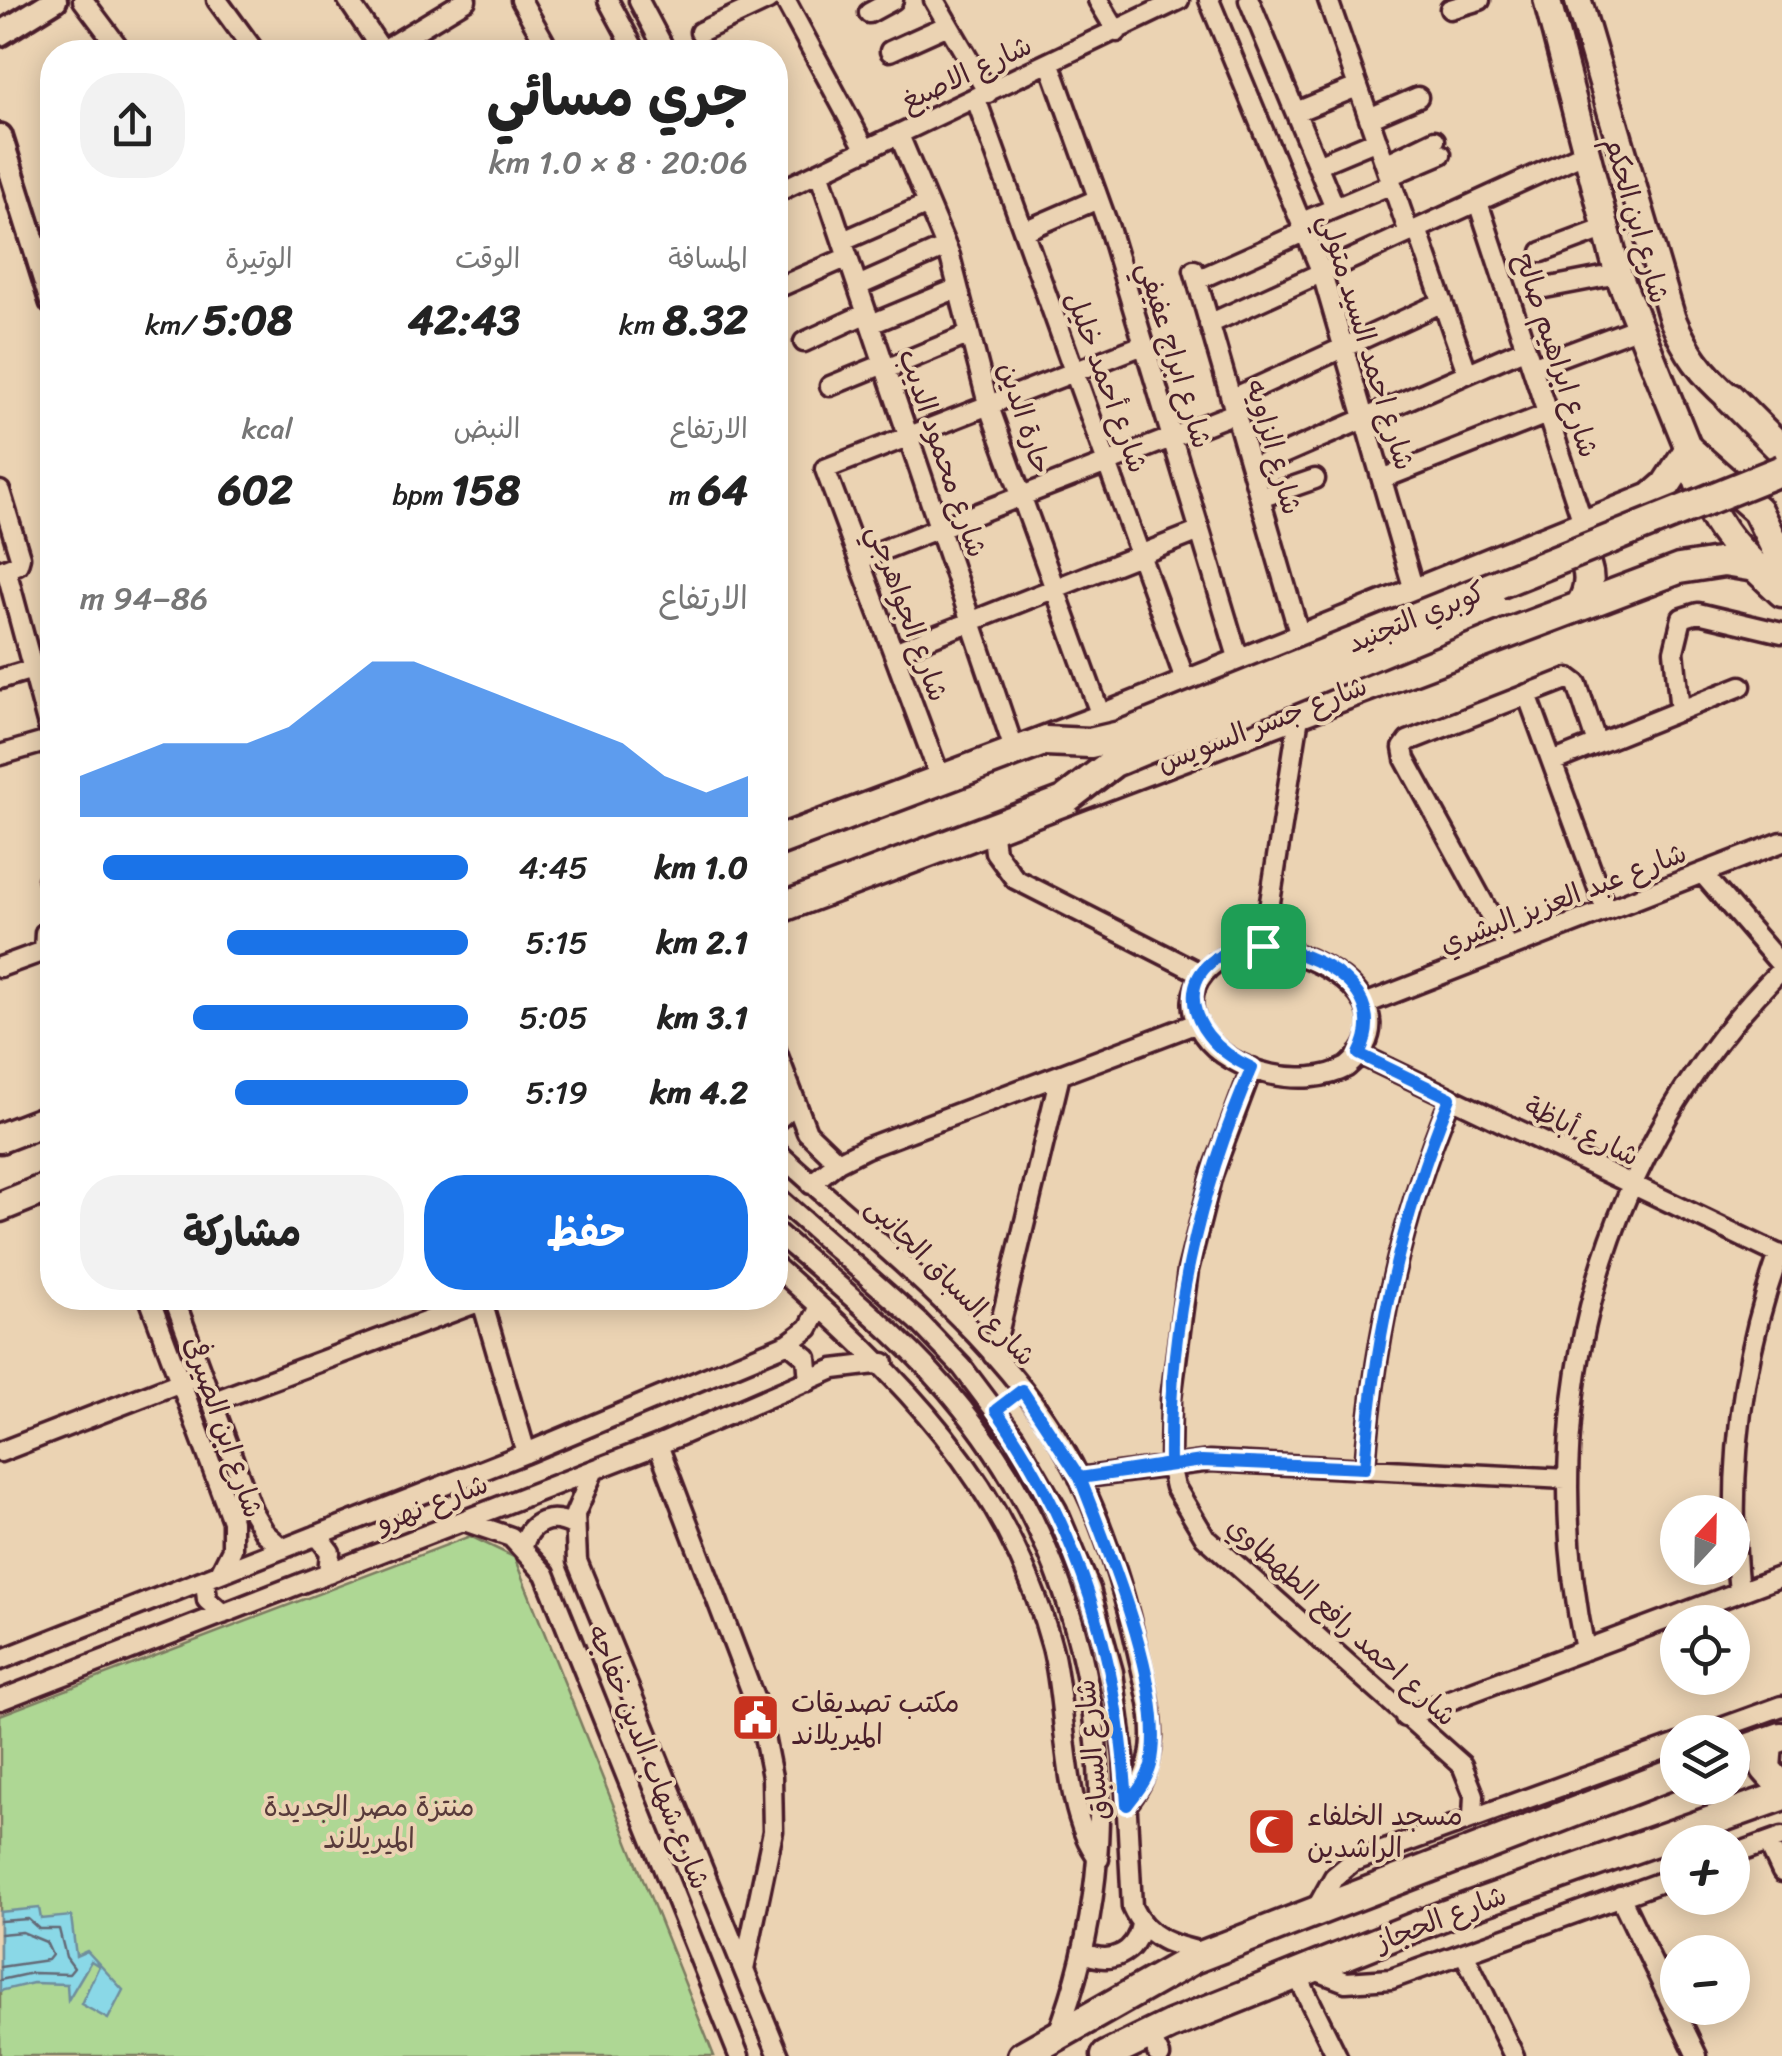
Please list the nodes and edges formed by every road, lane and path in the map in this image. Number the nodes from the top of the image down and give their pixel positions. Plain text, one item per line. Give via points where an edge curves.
1 (55, 0) edge
2 (83, 0) edge
3 (218, 0) edge
4 (348, 0) edge
5 (466, 0) edge
6 (521, 0) edge
7 (640, 0) edge
8 (768, 0) edge
9 (785, 0) edge
10 (893, 0) edge
11 (934, 0) edge
12 (1098, 0) edge
13 (1179, 0) edge
14 (1209, 0) edge
15 (1250, 0) edge
16 (1328, 0) edge
17 (1480, 0) edge
18 (1547, 0) edge
19 (1578, 0) edge
20 (611, 6) edge
21 (1450, 9) dead end
22 (869, 12) dead end
23 (948, 24) junction
24 (700, 32) dead end
25 (1117, 32) junction
26 (0, 34) edge
27 (113, 40) edge
28 (246, 40) edge
29 (374, 40) edge
30 (401, 40) edge
31 (543, 40) edge
32 (628, 40) edge
33 (660, 40) edge
34 (890, 51) dead end
35 (1050, 64) junction
36 (1358, 86) junction
37 (982, 96) junction
38 (1418, 96) dead end
39 (1296, 112) junction
40 (1369, 118) junction
41 (899, 135) junction
42 (0, 136) edge
43 (1377, 140) junction
44 (1438, 147) dead end
45 (866, 150) junction
46 (1586, 152) junction
47 (1317, 165) junction
48 (819, 172) junction
49 (1389, 175) junction
50 (788, 188) edge
51 (1098, 199) junction
52 (1478, 202) junction
53 (928, 204) junction
54 (1335, 208) junction
55 (1304, 226) junction
56 (1606, 228) junction
57 (1024, 231) junction
58 (1413, 231) junction
59 (946, 247) junction
60 (846, 249) junction
61 (1542, 252) dead end
62 (40, 264) edge
63 (1322, 272) junction
64 (1618, 274) junction
65 (788, 282) edge
66 (858, 286) junction
67 (958, 288) junction
68 (1545, 288) dead end
69 (1442, 302) junction
70 (869, 318) junction
71 (1210, 324) junction
72 (1636, 328) junction
73 (970, 334) junction
74 (804, 342) dead end
75 (1143, 344) junction
76 (1344, 348) junction
77 (1526, 348) junction
78 (885, 366) junction
79 (1532, 367) junction
80 (1074, 371) junction
81 (1467, 372) junction
82 (830, 386) dead end
83 (1730, 398) junction
84 (988, 404) junction
85 (1233, 406) junction
86 (1547, 414) junction
87 (1364, 418) junction
88 (1782, 418) edge
89 (908, 435) junction
90 (1171, 438) junction
91 (1689, 450) junction
92 (1782, 450) edge
93 (1107, 463) junction
94 (1251, 468) junction
95 (1782, 470) edge
96 (1315, 479) dead end
97 (1382, 479) junction
98 (0, 490) edge
99 (1782, 490) edge
100 (1022, 496) junction
101 (1260, 498) junction
102 (1584, 526) junction
103 (940, 528) junction
104 (1200, 532) junction
105 (1549, 540) junction
106 (1140, 555) junction
107 (860, 559) junction
108 (1768, 564) edge
109 (3, 570) edge
110 (1054, 588) junction
111 (1782, 592) edge
112 (1415, 594) junction
113 (1580, 606) junction
114 (971, 621) junction
115 (1782, 633) edge
116 (1301, 640) junction
117 (894, 652) junction
118 (1240, 664) junction
119 (33, 669) junction
120 (0, 679) edge
121 (1186, 685) junction
122 (1741, 686) dead end
123 (1527, 694) junction
124 (40, 695) edge
125 (1300, 710) junction
126 (1680, 711) junction
127 (1102, 718) junction
128 (1045, 740) junction
129 (40, 743) edge
130 (1596, 744) junction
131 (1015, 752) junction
132 (0, 755) edge
133 (1552, 762) junction
134 (940, 780) junction
135 (1067, 798) junction
136 (992, 826) junction
137 (788, 837) edge
138 (1782, 842) edge
139 (1702, 874) junction
140 (788, 905) edge
141 (1606, 910) junction
142 (1263, 946) junction
143 (1508, 948) junction
144 (40, 952) edge
145 (0, 967) edge
146 (1782, 968) edge
147 (1202, 974) junction
148 (1364, 1004) junction
149 (1197, 1023) junction
150 (1359, 1054) junction
151 (1252, 1068) junction
152 (1060, 1075) junction
153 (788, 1083) edge
154 (793, 1097) junction
155 (1450, 1098) junction
156 (788, 1108) edge
157 (40, 1123) edge
158 (0, 1138) edge
159 (788, 1162) edge
160 (838, 1162) junction
161 (812, 1184) junction
162 (1630, 1185) junction
163 (40, 1191) edge
164 (0, 1207) edge
165 (788, 1207) edge
166 (788, 1243) edge
167 (1780, 1255) edge
168 (813, 1265) junction
169 (788, 1278) edge
170 (795, 1284) junction
171 (820, 1306) junction
172 (154, 1310) edge
173 (178, 1310) edge
174 (453, 1310) edge
175 (487, 1310) edge
176 (789, 1343) junction
177 (993, 1355) junction
178 (884, 1364) junction
179 (202, 1374) junction
180 (809, 1381) junction
181 (181, 1382) junction
182 (1022, 1390) junction
183 (212, 1402) junction
184 (996, 1410) junction
185 (974, 1424) junction
186 (950, 1439) junction
187 (658, 1445) junction
188 (0, 1452) edge
189 (526, 1453) junction
190 (1170, 1464) junction
191 (1365, 1468) junction
192 (594, 1470) junction
193 (1080, 1478) junction
194 (1566, 1478) junction
195 (1095, 1518) junction
196 (464, 1521) junction
197 (574, 1526) junction
198 (1066, 1530) junction
199 (318, 1535) junction
200 (523, 1546) junction
201 (283, 1548) junction
202 (328, 1573) junction
203 (213, 1576) junction
204 (1782, 1576) edge
205 (1739, 1592) junction
206 (222, 1614) junction
207 (1585, 1650) junction
208 (0, 1660) edge
209 (0, 1700) edge
210 (1782, 1706) edge
211 (1405, 1717) junction
212 (1750, 1718) edge
213 (1775, 1739) edge
214 (1750, 1748) edge
215 (1660, 1750) edge
216 (1660, 1779) edge
217 (1782, 1787) edge
218 (1782, 1796) edge
219 (1750, 1799) edge
220 (1127, 1805) junction
221 (1716, 1805) edge
222 (1473, 1817) junction
223 (1775, 1839) edge
224 (1750, 1849) edge
225 (1099, 1859) junction
226 (1782, 1872) edge
227 (1660, 1882) edge
228 (1620, 1896) junction
229 (1315, 1911) junction
230 (1142, 1924) junction
231 (1084, 1952) junction
232 (1207, 1953) junction
233 (1464, 1953) junction
234 (744, 1970) junction
235 (1303, 1971) junction
236 (1056, 2038) junction
237 (1154, 2045) edge
238 (739, 2056) edge
239 (779, 2056) edge
240 (1022, 2056) edge
241 (1106, 2056) edge
242 (1336, 2056) edge
243 (1514, 2056) edge
244 (1697, 2056) edge

1 - 26 street
2 - 27 street
3 - 28 street
4 - 29 street
5 - 30 street
6 - 31 street
7 - 20 street
7 - 33 street
8 - 24 street
9 - 45 street
10 - 22 street
11 - 23 street, شارع أحمد خليل
12 - 25 street
13 - 25 street, شارع الاصبغ
14 - 55 street, شارع احمد السيد متولي
15 - 39 street
16 - 36 street
17 - 21 street
18 - 46 main road, شارع ابن الحكم
19 - 83 main road, شارع ابن الحكم via 1672,318 1704,376
20 - 32 street
23 - 34 street
23 - 37 street, شارع أحمد خليل
25 - 35 street, شارع الاصبغ
35 - 37 street, شارع الاصبغ
35 - 51 street, شارع ابراج عفيفي
36 - 39 street
36 - 40 street
37 - 41 street, شارع الاصبغ
37 - 57 street, شارع أحمد خليل
38 - 40 street
39 - 47 street
40 - 43 street
41 - 45 street, شارع الاصبغ
41 - 53 street, حارة الدين
42 - 62 street
43 - 47 street
43 - 49 street
44 - 49 street
45 - 48 street, شارع الاصبغ
46 - 52 street
46 - 56 main road, شارع ابن الحكم
47 - 54 street
48 - 50 street, شارع الاصبغ
48 - 60 street, شارع محمود الديب
49 - 54 street
49 - 58 street
51 - 57 street
51 - 75 street, شارع ابراج عفيفي
52 - 58 street
52 - 77 street, شارع ابراهيم صالح
53 - 59 street, حارة الدين
53 - 60 street
54 - 55 street
55 - 63 street, شارع احمد السيد متولي
55 - 71 street, شارع الزاويه via 1196,275
56 - 61 street
56 - 64 main road, شارع ابن الحكم
57 - 80 street, شارع أحمد خليل
58 - 63 street
58 - 69 street
59 - 66 street
59 - 67 street, حارة الدين
60 - 65 street
60 - 66 street, شارع محمود الديب
63 - 71 street
63 - 76 street, شارع احمد السيد متولي
64 - 68 street
64 - 72 main road, شارع ابن الحكم
66 - 70 street, شارع محمود الديب
67 - 70 street
67 - 73 street, حارة الدين
69 - 76 street
69 - 81 street
70 - 74 street
70 - 78 street, شارع محمود الديب
71 - 85 street, شارع الزاويه
72 - 79 street
72 - 91 main road, شارع ابن الحكم
73 - 78 street
73 - 84 street, حارة الدين
75 - 80 street
75 - 90 street, شارع ابراج عفيفي
76 - 85 street
76 - 87 street, شارع احمد السيد متولي
77 - 79 street, شارع ابراهيم صالح
77 - 81 street
78 - 82 street
78 - 89 street, شارع محمود الديب
79 - 86 street, شارع ابراهيم صالح
80 - 84 street
80 - 93 street, شارع أحمد خليل
81 - 87 street
83 - 88 main road
83 - 92 main road
84 - 89 street
84 - 100 street, حارة الدين
85 - 90 street
85 - 94 street, شارع الزاويه
86 - 97 street
86 - 102 street, شارع ابراهيم صالح
87 - 94 street
87 - 97 street, شارع احمد السيد متولي
89 - 103 street, شارع محمود الديب
89 - 107 street, شارع الجواهرجي via 825,470
90 - 93 street
90 - 104 street, شارع ابراج عفيفي
91 - 102 main road via 1651,498
91 - 108 main road via 1708,513 1733,548
91 - 108 main road via 1766,523
93 - 100 street
93 - 106 street, شارع أحمد خليل
94 - 101 street, شارع الزاويه
95 - 128 main road, كوبري التجنيد, bridge via 1120,736 1075,744
96 - 101 street
97 - 112 street, شارع احمد السيد متولي
98 - 109 street via 19,553 18,564
99 - 135 main road, كوبري التجنيد, bridge via 1114,762
100 - 103 street
100 - 110 street, حارة الدين
101 - 116 street, شارع الزاويه
102 - 105 main road
103 - 107 street
103 - 114 street, شارع محمود الديب
104 - 106 street
104 - 118 street, شارع ابراج عفيفي
105 - 112 main road
105 - 113 main road via 1583,557 1590,582
106 - 110 street
106 - 121 street, شارع أحمد خليل
107 - 117 street, شارع الجواهرجي
108 - 111 main road
108 - 113 main road, شارع جسر السويس via 1694,565
109 - 119 street
110 - 114 street
110 - 127 street, حارة الدين
112 - 116 main road
113 - 125 main road, شارع جسر السويس
114 - 117 street
114 - 131 street, شارع محمود الديب
115 - 126 street via 1698,614 1682,618 1674,658
116 - 118 main road
117 - 134 street, شارع الجواهرجي
118 - 121 main road
119 - 120 street
119 - 124 street
121 - 127 main road
122 - 126 street
123 - 130 street via 1574,680
123 - 133 street
123 - 143 street via 1408,741 1402,752
125 - 135 main road, شارع جسر السويس
125 - 142 street
126 - 130 street
127 - 128 main road
128 - 131 main road
129 - 132 street
130 - 133 street
131 - 134 main road
133 - 141 street
134 - 137 main road
135 - 136 main road, شارع جسر السويس
136 - 140 main road, شارع جسر السويس
136 - 147 street via 995,852 1015,880
138 - 139 street, شارع عبد العزيز البشري
139 - 141 street, شارع عبد العزيز البشري
139 - 146 street
141 - 143 street, شارع عبد العزيز البشري
142 - 147 street via 1228,952
142 - 148 street via 1324,964
143 - 148 street, شارع عبد العزيز البشري
144 - 145 street
146 - 162 street via 1697,1069
147 - 149 street via 1194,1003
148 - 150 street via 1368,1024
149 - 151 street via 1212,1045
149 - 152 street
150 - 151 street via 1339,1071 1316,1076
150 - 155 street, شارع أباظة
151 - 190 street via 1212,1175 1188,1270 1172,1383
152 - 160 street
152 - 177 street
153 - 154 street
154 - 156 street
154 - 160 street via 811,1138
155 - 162 street, شارع أباظة
155 - 191 street via 1388,1294
157 - 158 main road
159 - 161 street, شارع السباق الجانبى
160 - 161 street
161 - 177 street, شارع السباق الجانبى
162 - 167 street, شارع أباظة
162 - 194 street via 1583,1328
163 - 164 main road
165 - 184 street, شارع السباق via 933,1336
166 - 168 street, شارع السباق
167 - 205 street via 1754,1337 1739,1421
168 - 170 street
168 - 185 street, شارع السباق via 930,1371
169 - 170 street
170 - 171 street
171 - 176 street, شارع نهرو via 809,1328
171 - 178 street
172 - 181 street, شارع ابن الصيرفى
173 - 179 street, شارع ابن الصيرفى
174 - 183 street
175 - 189 street
176 - 180 street via 807,1358
176 - 189 street, شارع نهرو
177 - 182 street, شارع السباق الجانبى
178 - 180 street, شارع نهرو via 856,1364
178 - 186 street
179 - 181 street
179 - 183 street, شارع ابن الصيرفى
180 - 187 street, شارع نهرو
181 - 188 street
181 - 203 street, شارع ابن الصيرفى via 232,1521 232,1548
182 - 184 street
182 - 193 street, شارع السباق الجانبى
183 - 201 street, شارع ابن الصيرفى via 255,1518
184 - 198 street, شارع السباق
185 - 186 street
185 - 225 street, شارع السباق via 1048,1552 1080,1640 1096,1742
186 - 225 street via 1033,1588 1057,1668 1078,1822
187 - 192 street, شارع نهرو
187 - 234 street via 768,1750 772,1845
189 - 199 street, شارع نهرو
190 - 191 street
190 - 193 street
190 - 211 street, شارع احمد رافع الطهطاوي via 1179,1498 1204,1536
191 - 194 street
192 - 196 street, شارع نهرو
192 - 197 street, شارع شهاب الدين خفاجه
193 - 195 street, شارع السباق الجانبى
194 - 207 street via 1570,1564
195 - 198 street
195 - 220 street, شارع السباق الجانبى via 1128,1611 1152,1728 1147,1776
196 - 200 street
196 - 202 street, شارع نهرو
197 - 200 street via 553,1518 538,1522
197 - 234 street, شارع شهاب الدين خفاجه via 581,1573
198 - 220 street, شارع السباق via 1113,1672
199 - 201 street, شارع نهرو
199 - 202 street via 330,1552
200 - 238 street, شارع شهاب الدين خفاجه via 550,1586
201 - 203 street, شارع نهرو
202 - 206 street, شارع نهرو
203 - 206 street via 208,1600
203 - 208 street, شارع نهرو
204 - 205 street
205 - 207 street
206 - 209 street, شارع نهرو
207 - 211 street
210 - 212 street
211 - 222 street, شارع احمد رافع الطهطاوي via 1462,1765 1474,1796
213 - 214 main road
213 - 217 main road via 1766,1769
215 - 222 street
216 - 229 main road, شارع الحجاز
218 - 219 main road, شارع الحجاز
220 - 230 street, شارع السباق via 1128,1887
221 - 235 main road, شارع الحجاز via 1628,1847
222 - 229 street via 1352,1862 1331,1881
223 - 224 street
223 - 226 street
225 - 231 street, شارع السباق
227 - 228 street
228 - 233 street
228 - 244 street
229 - 232 main road, شارع الحجاز
230 - 231 street via 1120,1956
230 - 232 street via 1161,1940
231 - 236 street, شارع السباق
232 - 236 main road, شارع الحجاز
233 - 235 street via 1374,1982
233 - 243 street
234 - 239 street, شارع شهاب الدين خفاجه
235 - 237 main road, شارع الحجاز
235 - 242 street
236 - 240 main road, شارع الحجاز
237 - 241 main road, شارع الحجاز

